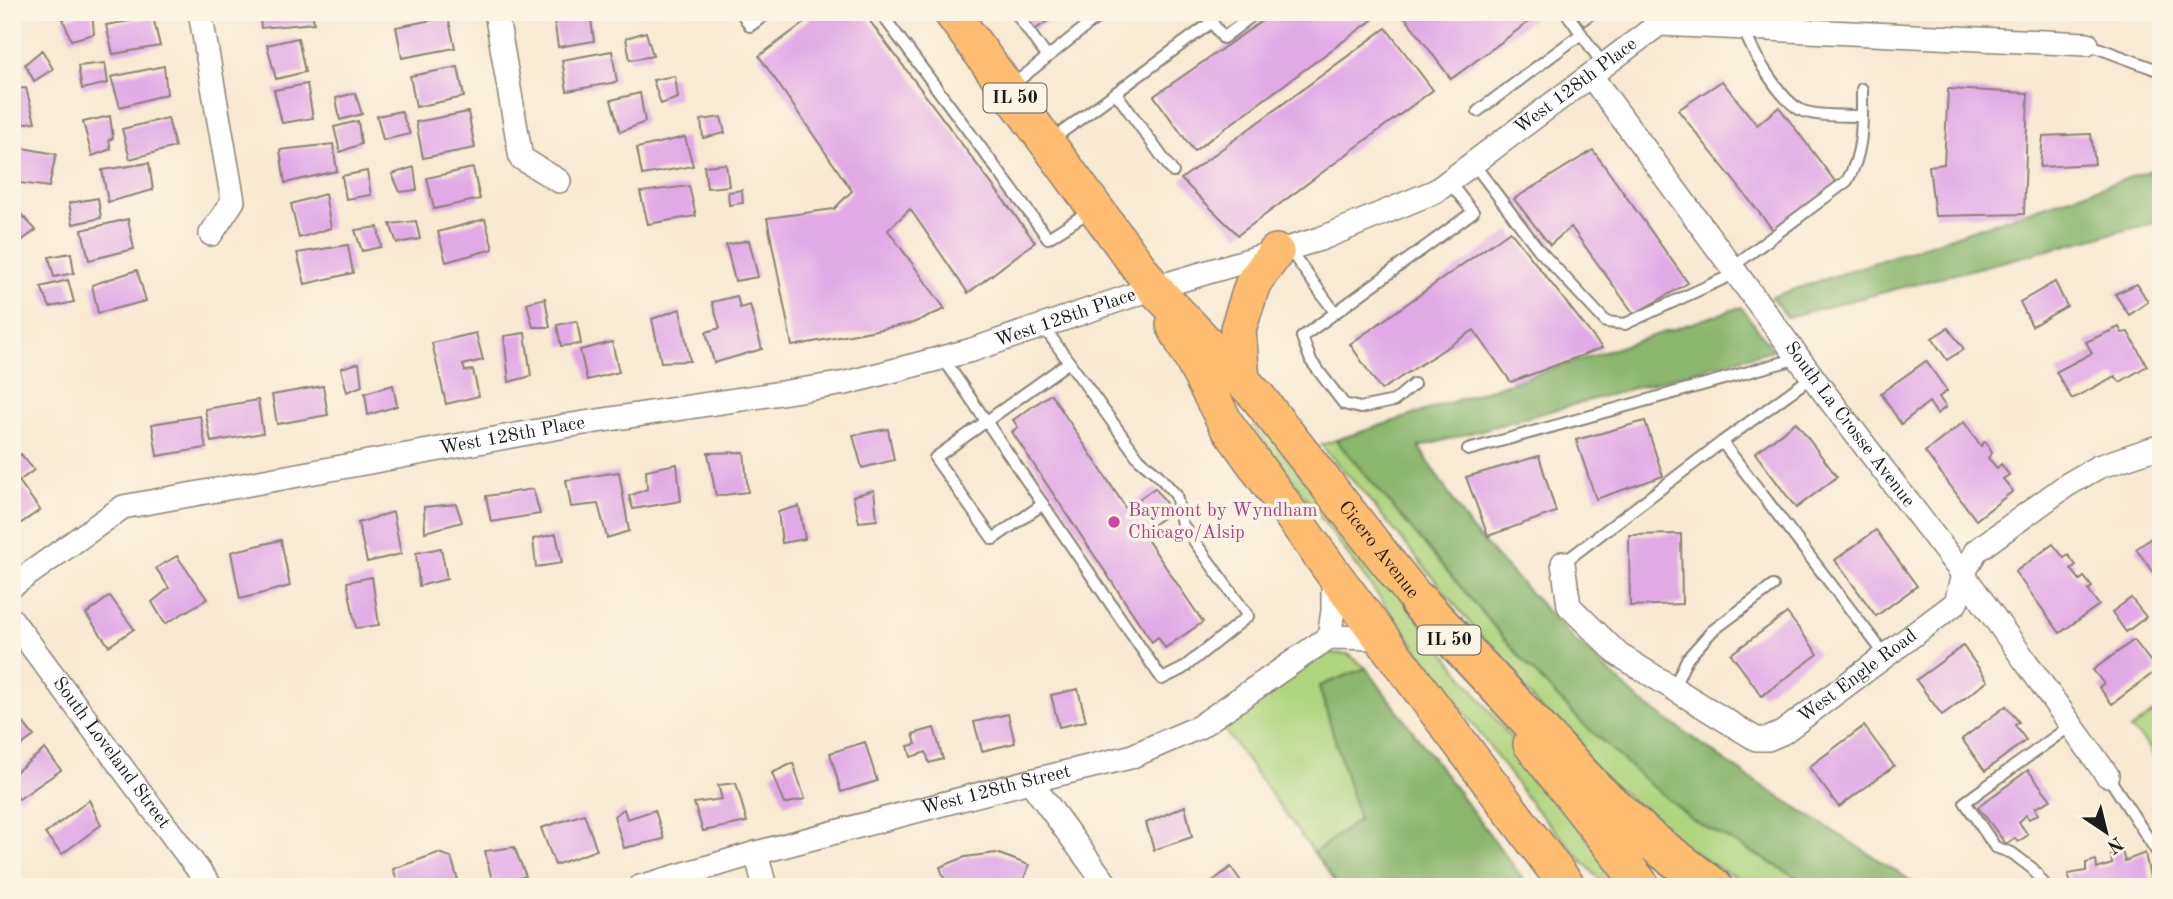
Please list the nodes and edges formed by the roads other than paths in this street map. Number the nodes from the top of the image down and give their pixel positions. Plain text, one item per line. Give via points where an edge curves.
1 (200, 12) edge
2 (496, 12) edge
3 (740, 12) edge
4 (769, 12) edge
5 (880, 12) edge
6 (951, 12) edge
7 (1015, 12) edge
8 (1104, 12) edge
9 (1204, 12) edge
10 (1257, 12) edge
11 (1566, 12) edge
12 (1660, 20) edge
13 (1212, 22) junction
14 (1744, 28) junction
15 (1581, 34) junction
16 (2087, 44) joint
17 (1047, 57) junction
18 (2161, 66) edge
19 (1597, 71) junction
20 (1007, 89) junction
21 (1862, 89) dead end
22 (1116, 93) junction
23 (1478, 111) dead end
24 (1862, 116) junction
25 (1048, 143) junction
26 (1473, 163) junction
27 (1173, 172) dead end
28 (559, 181) dead end
29 (1449, 182) junction
30 (1095, 207) junction
31 (211, 234) dead end
32 (1283, 251) junction
33 (1734, 270) junction
34 (1154, 288) junction
35 (1334, 311) junction
36 (1043, 326) junction
37 (943, 358) junction
38 (1069, 362) junction
39 (1806, 367) junction
40 (1242, 381) junction
41 (1414, 384) dead end
42 (986, 421) junction
43 (1722, 442) junction
44 (2161, 446) edge
45 (1468, 450) dead end
46 (1043, 504) junction
47 (1563, 563) joint
48 (1334, 573) junction
49 (1963, 574) junction
50 (12, 586) edge
51 (1773, 586) dead end
52 (1419, 602) junction
53 (12, 620) edge
54 (1329, 637) junction
55 (1382, 638) junction
56 (1886, 657) junction
57 (1673, 689) junction
58 (2070, 726) junction
59 (2107, 775) joint
60 (1030, 781) junction
61 (755, 853) junction
62 (2161, 858) edge
63 (211, 887) edge
64 (640, 887) edge
65 (765, 887) edge
66 (1108, 887) edge
67 (1568, 887) edge
68 (1643, 887) edge
69 (1713, 887) edge
70 (2046, 887) edge

1 - 31 street via 233,201
2 - 28 street via 521,158
3 - 4 lane via 750,26
5 - 30 lane via 1048,238
6 - 20 main road, Cicero Avenue / IL 50
7 - 17 lane
8 - 17 lane
9 - 13 lane
10 - 13 lane via 1223,38
11 - 15 lane
12 - 14 street, West 128th Place
12 - 19 street, West 128th Place
13 - 22 lane
14 - 16 street, West 128th Place
14 - 24 lane via 1754,53 1796,107 1805,112
15 - 19 lane
15 - 23 lane
16 - 18 lane via 2155,69
17 - 20 lane
19 - 26 street, West 128th Place
19 - 33 street, South La Crosse Avenue
20 - 25 main road, Cicero Avenue / IL 50
21 - 24 lane
22 - 25 lane
22 - 27 lane
24 - 33 lane via 1857,165 1847,181
25 - 30 main road, Cicero Avenue / IL 50
26 - 29 street, West 128th Place
26 - 33 lane via 1539,250 1606,322 1625,324
29 - 32 street, West 128th Place
29 - 35 lane via 1473,212
30 - 34 main road, Cicero Avenue / IL 50
32 - 34 street, West 128th Place
32 - 35 lane
32 - 40 main road via 1253,283 1238,329
33 - 39 street, South La Crosse Avenue
34 - 36 street, West 128th Place
34 - 40 main road, Cicero Avenue / IL 50
34 - 48 main road, Cicero Avenue / IL 50 via 1226,424
35 - 41 lane via 1302,337 1311,360 1344,404 1360,408 1394,401
36 - 37 street, West 128th Place
36 - 38 lane
37 - 42 lane
37 - 50 street, West 128th Place via 846,383 570,425 123,507
38 - 42 lane
38 - 46 lane via 1139,459 1176,495 1182,524 1248,616 1182,669 1162,679
39 - 43 lane
39 - 45 lane
39 - 49 street, South La Crosse Avenue
40 - 52 main road, Cicero Avenue / IL 50
42 - 46 lane
42 - 46 lane via 935,458 993,539
43 - 47 lane
43 - 56 lane
44 - 49 street, West Engle Road via 2098,467 2067,485 1976,551
47 - 57 street, West Engle Road via 1569,606 1619,655
48 - 54 street
48 - 55 main road, Cicero Avenue / IL 50
49 - 56 street, West Engle Road via 1956,603
49 - 58 street, South La Crosse Avenue
51 - 57 lane via 1712,631 1687,659
52 - 68 main road, Cicero Avenue / IL 50
52 - 69 highway via 1595,790 1648,839
53 - 63 street, South Loveland Street
54 - 55 street
54 - 60 street, West 128th Street via 1199,727 1130,757
55 - 67 main road, Cicero Avenue / IL 50
56 - 57 street, West Engle Road via 1768,739 1756,739
58 - 59 street, South La Crosse Avenue
58 - 70 lane via 1965,802 1994,847 2012,853 2033,869
59 - 62 lane
60 - 61 street, West 128th Street
60 - 66 street
61 - 64 street, West 128th Street
61 - 65 street

